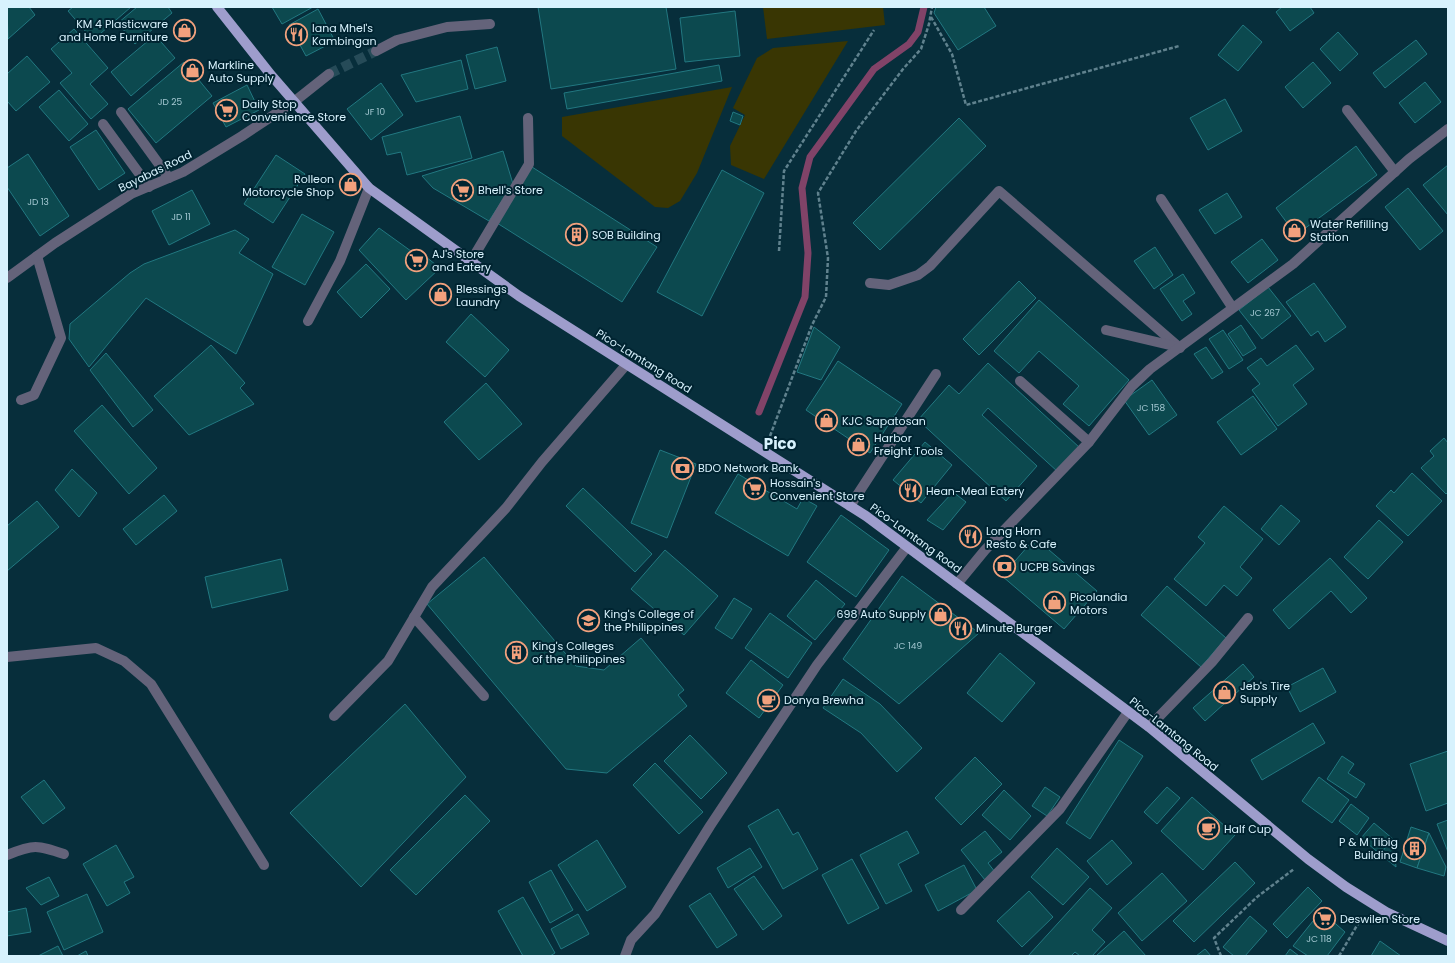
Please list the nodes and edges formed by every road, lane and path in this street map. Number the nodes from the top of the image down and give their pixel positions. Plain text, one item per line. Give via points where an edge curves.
1 (217, 7) edge
2 (932, 7) edge
3 (931, 16) junction
4 (490, 24) dead end
5 (874, 30) dead end
6 (1179, 46) dead end
7 (376, 50) tunnel mouth
8 (329, 74) tunnel mouth
9 (295, 102) junction
10 (1347, 110) dead end
11 (121, 112) dead end
12 (528, 118) dead end
13 (104, 124) dead end
14 (1448, 129) edge
15 (1395, 172) junction
16 (169, 178) junction
17 (149, 187) junction
18 (369, 188) junction
19 (1161, 199) dead end
20 (779, 251) dead end
21 (37, 256) junction
22 (471, 261) junction
23 (7, 278) edge
24 (870, 283) dead end
25 (1232, 307) junction
26 (308, 321) dead end
27 (1106, 330) dead end
28 (1180, 348) junction
29 (626, 365) junction
30 (936, 374) dead end
31 (1020, 381) dead end
32 (21, 400) dead end
33 (1089, 442) junction
34 (762, 449) junction
35 (850, 506) junction
36 (907, 547) junction
37 (957, 584) junction
38 (414, 617) junction
39 (1248, 618) dead end
40 (7, 657) edge
41 (484, 696) dead end
42 (1128, 712) junction
43 (334, 716) dead end
44 (1148, 727) junction
45 (64, 854) dead end
46 (7, 855) edge
47 (1308, 859) junction
48 (264, 865) dead end
49 (1370, 903) junction
50 (962, 910) dead end
51 (1448, 941) edge
52 (625, 956) edge
53 (1221, 956) edge
54 (1339, 956) edge

1 - 9 main road, Pico-Lamtang Road
2 - 3 path
3 - 6 path via 952,54 966,105
3 - 34 path via 921,49 856,131 818,193 828,258 826,297 812,325
4 - 7 street via 447,27 397,40
5 - 20 path via 784,170
8 - 9 street, Bayabas Road
9 - 16 street, Bayabas Road via 183,172
9 - 18 main road, Pico-Lamtang Road
10 - 15 street
11 - 16 street
12 - 22 street via 529,164
13 - 17 street
14 - 15 street
15 - 25 street via 1293,264
16 - 17 street, Bayabas Road
17 - 21 street, Bayabas Road via 131,194
18 - 22 main road, Pico-Lamtang Road
18 - 26 street via 340,262
19 - 25 street
21 - 23 street, Bayabas Road
21 - 32 street via 61,338 34,394
22 - 29 main road, Pico-Lamtang Road via 519,296
24 - 28 street via 889,285 918,275 930,266 999,191
25 - 28 street
27 - 28 street
28 - 33 street via 1150,369 1132,386
29 - 34 main road, Pico-Lamtang Road
29 - 38 street via 506,508 432,587
30 - 35 street
31 - 33 street
33 - 37 street via 985,550
34 - 35 main road, Pico-Lamtang Road
35 - 36 main road, Pico-Lamtang Road
36 - 37 main road, Pico-Lamtang Road
36 - 52 street via 812,671 710,826 656,914 631,940
37 - 42 main road, Pico-Lamtang Road
38 - 41 street
38 - 43 street via 388,661
39 - 44 street via 1212,662
40 - 48 street via 96,648 124,661 151,684
42 - 44 main road, Pico-Lamtang Road
42 - 50 street via 1060,809
44 - 47 main road, Pico-Lamtang Road
45 - 46 street via 37,846 25,847
47 - 49 main road, Pico-Lamtang Road
47 - 53 path via 1257,897 1214,938
49 - 51 main road, Pico-Lamtang Road
49 - 54 path

